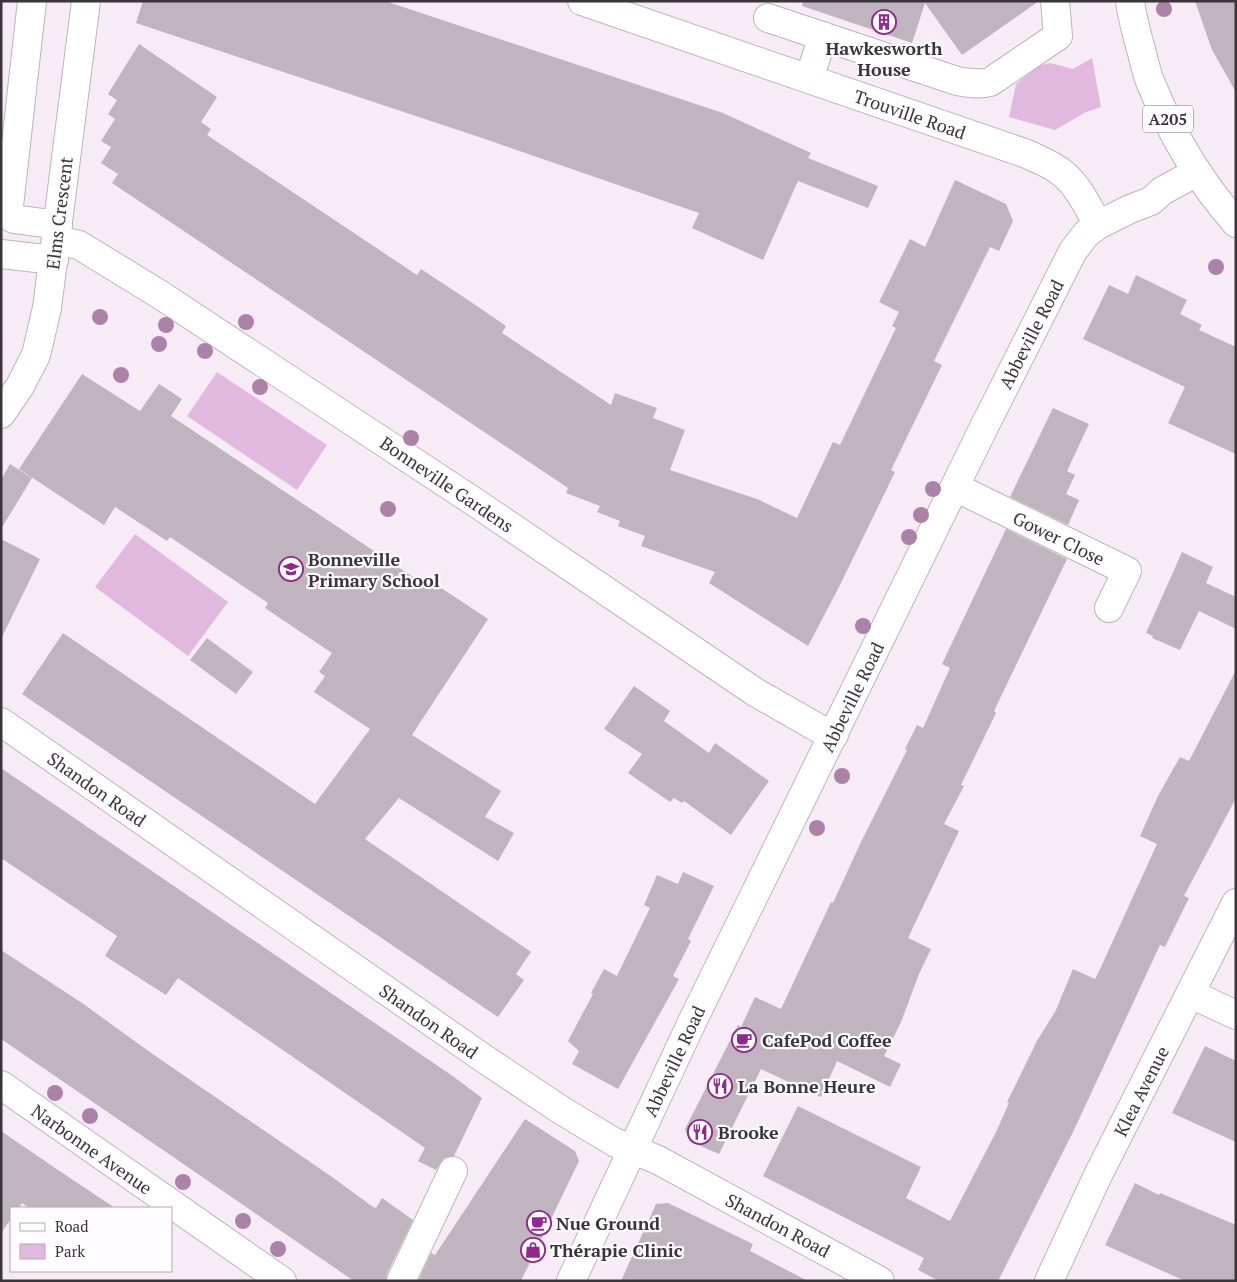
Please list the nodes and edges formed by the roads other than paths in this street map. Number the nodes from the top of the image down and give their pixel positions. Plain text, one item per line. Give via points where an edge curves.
1 (32, 1) edge
2 (86, 1) edge
3 (582, 1) edge
4 (1055, 1) edge
5 (1130, 1) edge
6 (768, 18) dead end
7 (823, 36) junction
8 (809, 79) junction
9 (1197, 172) junction
10 (1236, 223) edge
11 (1098, 225) junction
12 (56, 242) junction
13 (1, 254) edge
14 (1, 414) edge
15 (955, 487) junction
16 (1109, 608) dead end
17 (1, 722) edge
18 (834, 735) junction
19 (1236, 904) edge
20 (1191, 994) junction
21 (1236, 1015) edge
22 (1, 1085) edge
23 (632, 1151) junction
24 (453, 1171) dead end
25 (1056, 1279) edge
26 (282, 1281) edge
27 (400, 1281) edge
28 (571, 1281) edge
29 (880, 1281) edge

1 - 12 main road via 8,215
2 - 12 main road, Elms Crescent
3 - 8 main road, Trouville Road
4 - 7 main road via 1058,36 984,84 957,82
5 - 9 main road, A205 via 1151,85
6 - 7 main road
7 - 8 main road
8 - 11 main road, Trouville Road via 1048,164 1074,185
9 - 10 main road, A205
9 - 11 main road, Abbeville Road via 1162,191 1151,201
11 - 15 main road, Abbeville Road via 1073,251
12 - 13 main road
12 - 14 main road, Elms Crescent via 47,308 36,355
12 - 18 main road, Bonneville Gardens via 80,245 159,294 755,692
15 - 16 main road, Gower Close via 1126,571
15 - 18 main road, Abbeville Road
17 - 23 main road, Shandon Road via 486,1060 561,1110
18 - 23 main road, Abbeville Road
19 - 20 main road, Klea Avenue
20 - 21 main road
20 - 25 main road, Klea Avenue via 1098,1175
22 - 26 main road, Narbonne Avenue
23 - 28 main road, Abbeville Road
23 - 29 main road, Shandon Road via 658,1160
24 - 27 main road

